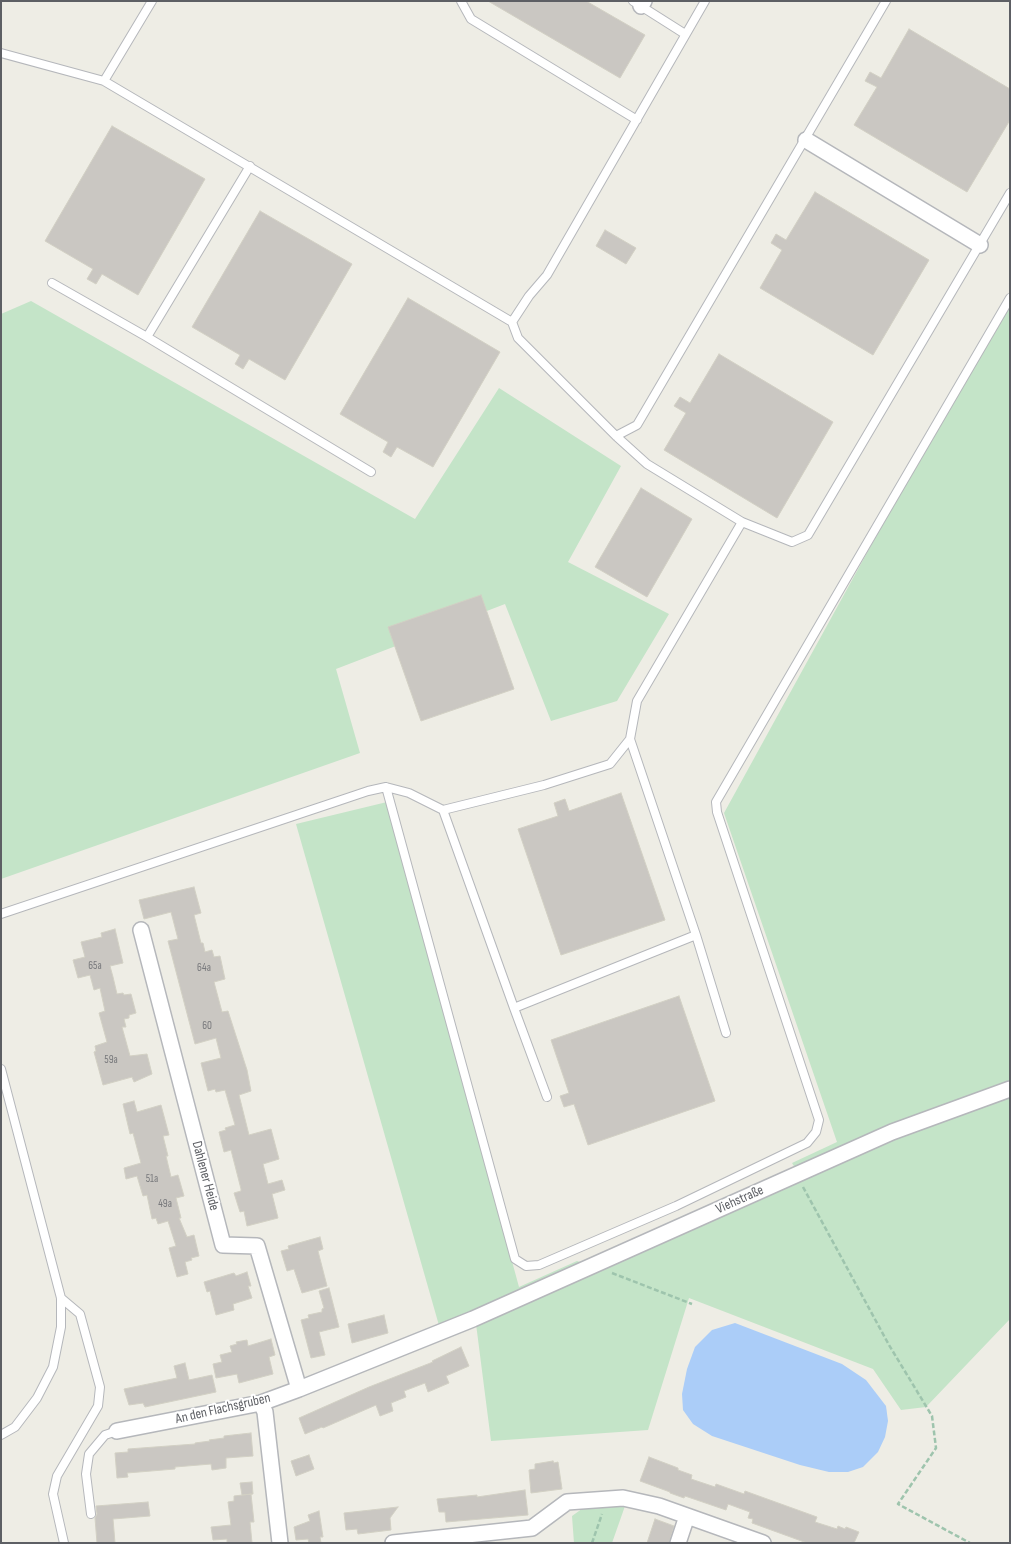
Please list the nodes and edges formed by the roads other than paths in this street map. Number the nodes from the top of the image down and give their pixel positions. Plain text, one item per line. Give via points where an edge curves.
1 (152, 1) edge
2 (461, 1) edge
3 (705, 1) edge
4 (886, 1) edge
5 (639, 3) edge
6 (685, 34) junction
7 (1, 53) edge
8 (104, 81) junction
9 (638, 120) junction
10 (806, 140) junction
11 (250, 166) junction
12 (1010, 193) edge
13 (980, 245) junction
14 (52, 283) dead end
15 (1010, 298) edge
16 (512, 322) junction
17 (147, 338) junction
18 (616, 436) junction
19 (372, 472) dead end
20 (742, 522) junction
21 (630, 739) junction
22 (386, 787) junction
23 (443, 810) junction
24 (1, 914) edge
25 (141, 930) dead end
26 (696, 935) junction
27 (514, 1008) junction
28 (726, 1033) dead end
29 (1, 1069) edge
30 (1010, 1089) edge
31 (547, 1097) dead end
32 (61, 1298) junction
33 (473, 1320) joint
34 (299, 1389) junction
35 (260, 1403) junction
36 (116, 1432) joint
37 (1, 1435) edge
38 (91, 1514) dead end
39 (687, 1516) junction
40 (64, 1543) edge
41 (280, 1543) edge
42 (393, 1543) edge
43 (678, 1543) edge
44 (764, 1543) edge

1 - 8 lane
2 - 9 lane via 472,19
3 - 6 lane
4 - 10 lane
5 - 6 lane
6 - 9 lane
7 - 8 lane
8 - 11 lane
9 - 16 lane via 547,275
10 - 13 street
10 - 18 lane via 637,425
11 - 16 lane
11 - 17 lane
12 - 13 lane
13 - 20 lane via 808,535 792,542
14 - 17 lane
15 - 22 lane via 716,802 819,1120 816,1132 807,1143 676,1206 539,1265 526,1266 515,1259
16 - 18 lane via 518,338
17 - 19 lane
18 - 20 lane via 647,464
20 - 21 lane via 638,701
21 - 23 lane via 610,764 544,785
21 - 26 lane
22 - 23 lane via 409,793
22 - 24 lane
23 - 27 lane
25 - 34 street, Dahlener Heide via 223,1245 257,1246
26 - 27 lane
26 - 28 lane
27 - 31 lane
29 - 32 lane
30 - 33 street, Viehstraße via 892,1132
32 - 37 lane via 61,1326 53,1367 37,1398 16,1427
32 - 40 lane via 80,1314 100,1387 98,1406 57,1476 53,1494
33 - 34 street, An den Flachsgruben
34 - 35 street, An den Flachsgruben
35 - 36 street, An den Flachsgruben
35 - 41 street via 265,1412
36 - 38 lane, An den Flachsgruben via 104,1435 89,1454 86,1474
39 - 42 street via 659,1506 609,1498 566,1502 532,1528
39 - 43 street
39 - 44 street

